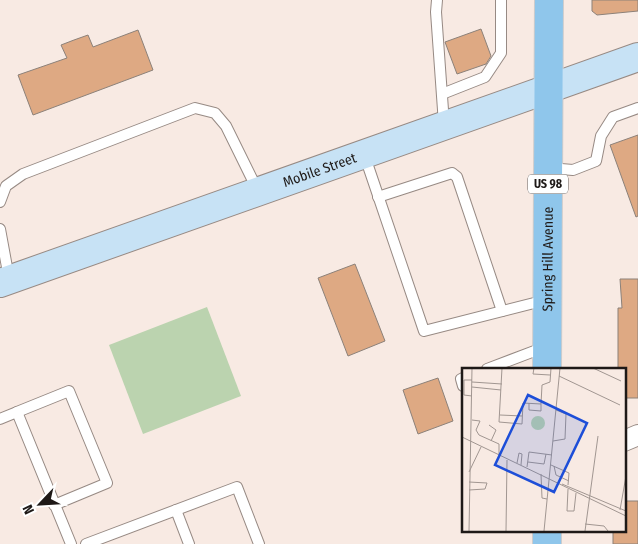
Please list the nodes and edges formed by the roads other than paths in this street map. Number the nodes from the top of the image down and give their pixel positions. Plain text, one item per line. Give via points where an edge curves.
1 (437, 0) edge
2 (501, 0) edge
3 (549, 0) edge
4 (638, 57) edge
5 (548, 88) junction
6 (442, 94) junction
7 (638, 108) edge
8 (444, 125) junction
9 (364, 153) junction
10 (548, 168) junction
11 (258, 191) junction
12 (378, 197) junction
13 (0, 202) edge
14 (0, 229) edge
15 (5, 281) edge
16 (548, 300) junction
17 (502, 311) junction
18 (547, 358) edge
19 (492, 368) edge
20 (17, 412) junction
21 (0, 419) edge
22 (638, 435) edge
23 (626, 440) edge
24 (54, 505) junction
25 (176, 510) junction
26 (70, 544) edge
27 (86, 544) edge
28 (189, 544) edge
29 (259, 544) edge

1 - 6 lane
2 - 6 lane via 501,53 485,77
3 - 5 main road, Spring Hill Avenue / US 98
4 - 5 street, Mobile Street
5 - 8 street, Mobile Street
5 - 10 main road, Spring Hill Avenue / US 98
6 - 8 lane
7 - 10 lane via 612,117 601,136 596,162 573,170
8 - 9 street, Mobile Street
9 - 11 street, Mobile Street
9 - 12 lane
10 - 16 main road, Spring Hill Avenue / US 98
11 - 13 lane via 226,126 215,113 195,108 23,174 6,186
11 - 15 street, Mobile Street
12 - 17 lane via 424,331
12 - 17 lane via 452,173 457,177
14 - 15 lane
16 - 17 lane
16 - 18 main road, Spring Hill Avenue / US 98
18 - 19 lane
20 - 21 lane
20 - 24 lane
20 - 24 lane via 69,391 107,483
22 - 23 street
24 - 26 lane
25 - 27 lane
25 - 28 lane
25 - 29 lane via 238,487

